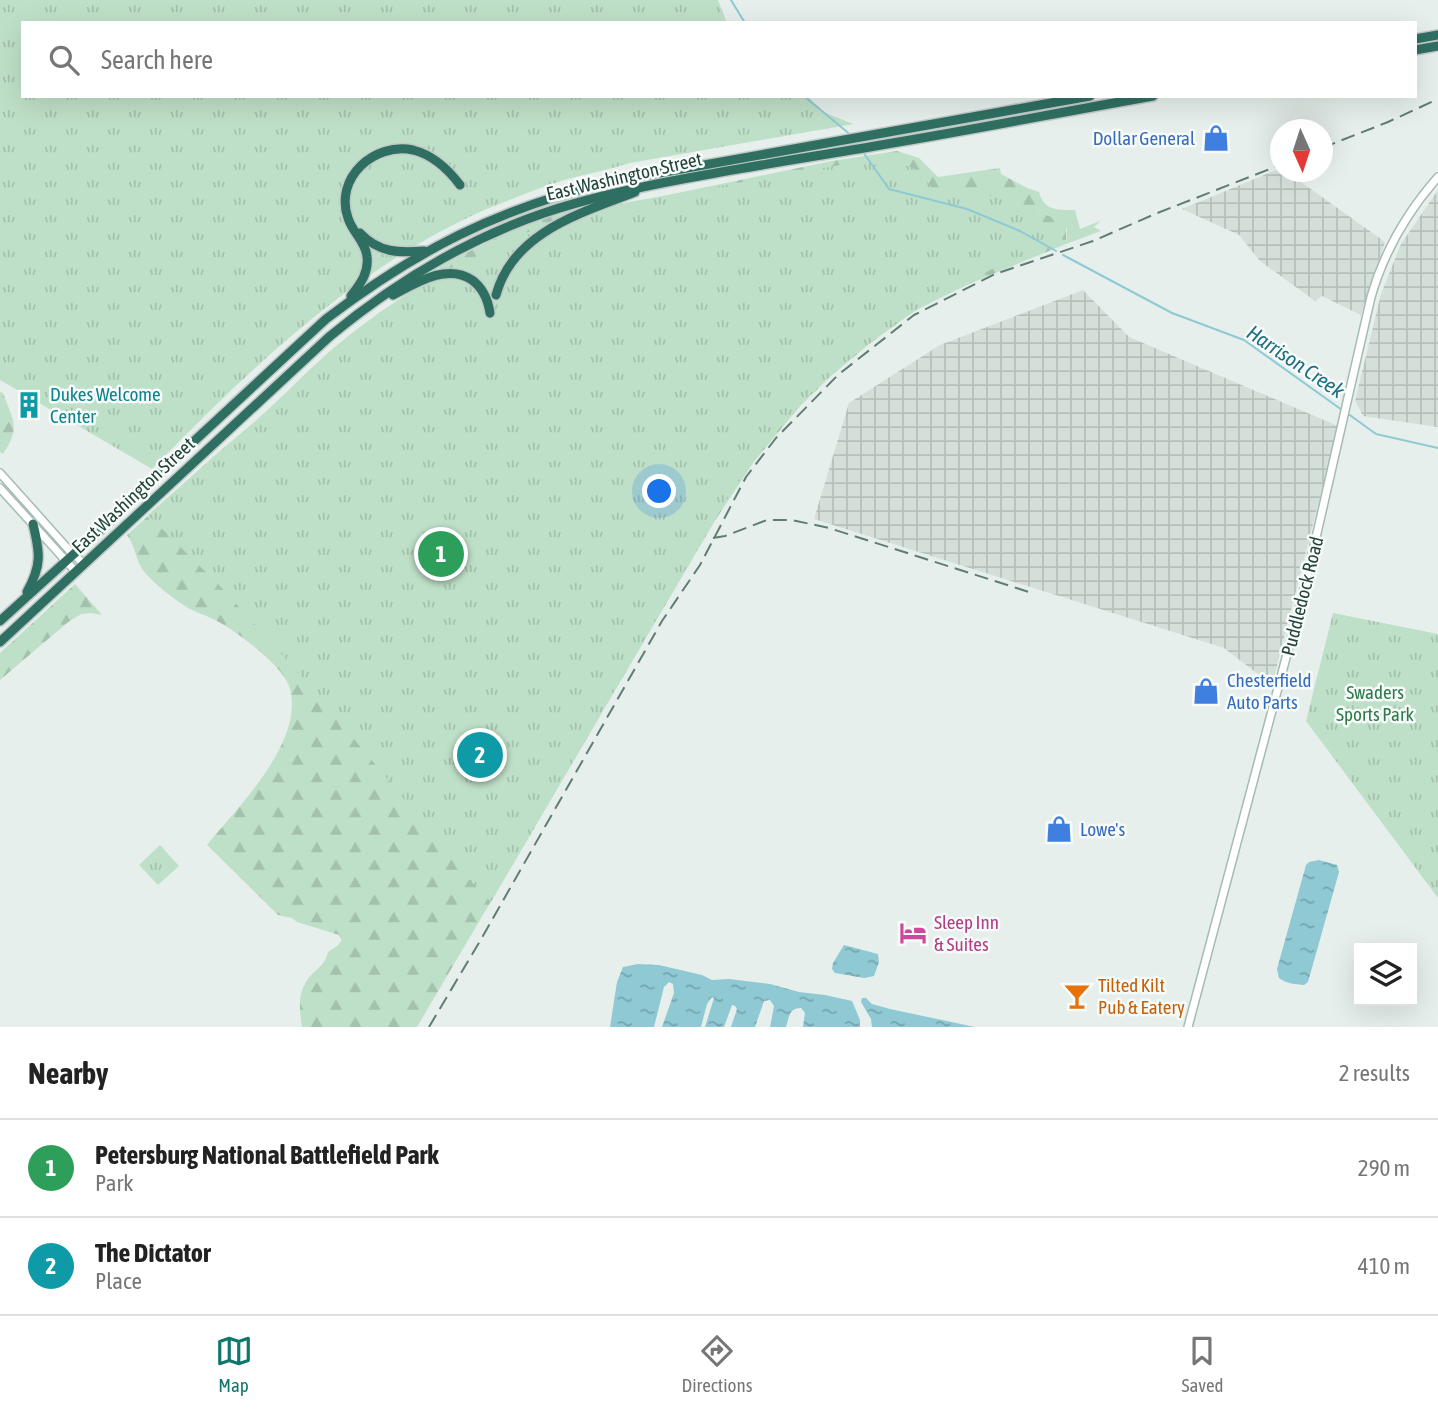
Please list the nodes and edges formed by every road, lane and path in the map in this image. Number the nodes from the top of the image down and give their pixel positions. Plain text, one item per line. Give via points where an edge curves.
1 (1438, 35) edge
2 (1417, 39) edge
3 (1438, 46) edge
4 (1417, 50) edge
5 (1079, 98) edge
6 (1142, 98) edge
7 (1438, 177) edge
8 (659, 183) junction
9 (426, 251) junction
10 (496, 295) dead end
11 (342, 307) junction
12 (364, 310) junction
13 (490, 313) dead end
14 (0, 473) edge
15 (0, 488) edge
16 (25, 501) junction
17 (18, 508) junction
18 (33, 524) junction
19 (70, 557) junction
20 (84, 564) junction
21 (76, 572) junction
22 (18, 604) junction
23 (0, 621) edge
24 (0, 642) edge
25 (1188, 1027) edge

1 - 2 highway
3 - 4 highway
5 - 9 highway, East Washington Street via 609,182 516,210
6 - 8 highway, East Washington Street
7 - 25 main road, Puddledock Road via 1405,221 1371,297 1299,611
8 - 10 highway via 584,211 541,234 510,263
8 - 12 highway, East Washington Street via 575,202 508,227 442,259
9 - 11 highway, East Washington Street
9 - 11 highway via 389,251 363,236 350,211 353,184 370,162 386,155 402,153 429,161 458,186 449,170 409,150 371,157 350,181 345,203 349,222 366,250 367,265 360,284
11 - 19 highway, East Washington Street
12 - 13 highway via 421,281 451,273 477,284
12 - 20 highway, East Washington Street
14 - 16 main road
15 - 17 main road
16 - 17 main road
16 - 19 main road
17 - 18 main road
18 - 19 main road
18 - 22 highway via 39,563
19 - 20 main road
19 - 21 main road
19 - 22 highway, East Washington Street
20 - 21 highway, East Washington Street
21 - 24 highway, East Washington Street
22 - 23 highway, East Washington Street

